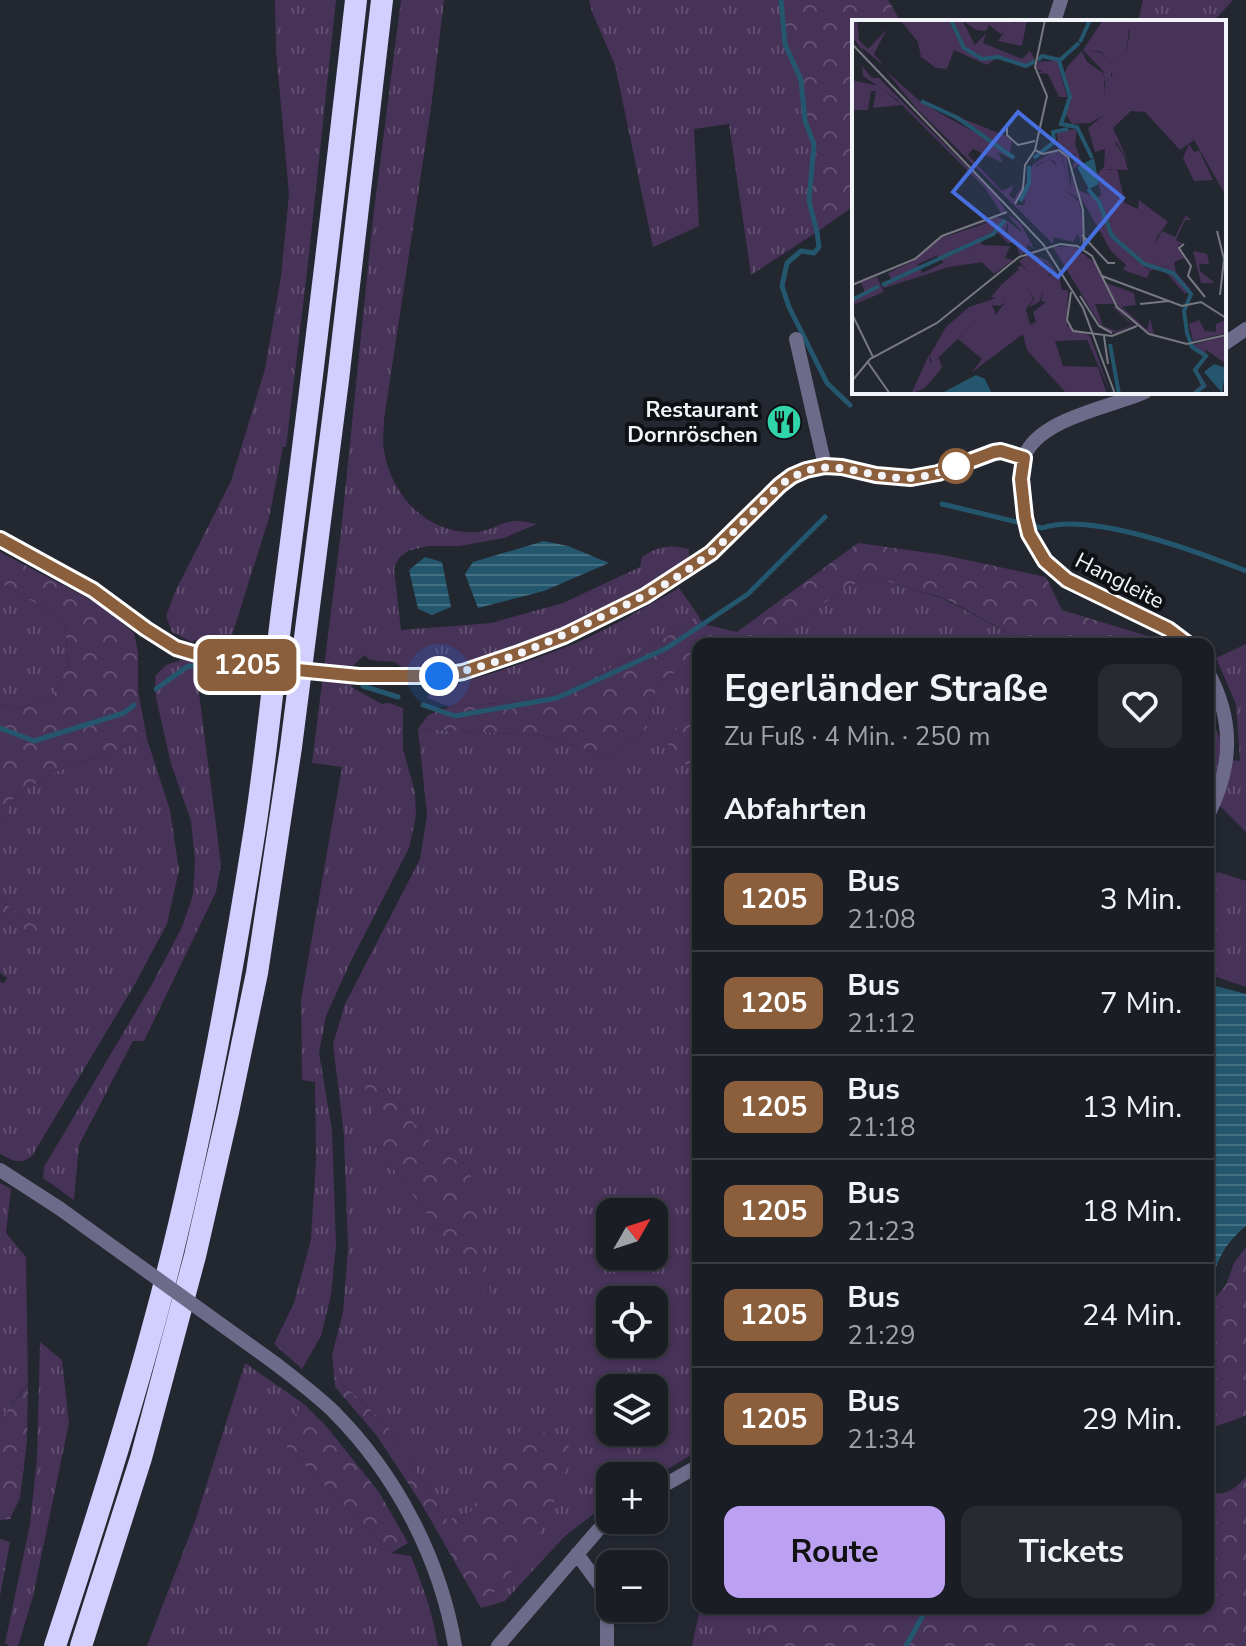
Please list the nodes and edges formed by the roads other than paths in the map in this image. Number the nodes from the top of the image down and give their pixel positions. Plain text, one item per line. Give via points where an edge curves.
1 (356, 0) edge
2 (382, 0) edge
3 (1061, 0) edge
4 (1055, 20) edge
5 (1246, 329) edge
6 (796, 339) dead end
7 (1226, 343) edge
8 (1139, 394) edge
9 (1024, 458) junction
10 (825, 466) junction
11 (0, 539) edge
12 (1180, 638) edge
13 (227, 663) tunnel mouth
14 (359, 676) tunnel mouth
15 (1214, 683) edge
16 (1214, 801) edge
17 (0, 1170) edge
18 (692, 1469) edge
19 (668, 1483) edge
20 (596, 1532) edge
21 (577, 1554) junction
22 (55, 1646) edge
23 (81, 1646) edge
24 (455, 1646) edge
25 (498, 1646) edge
26 (607, 1646) edge

1 - 22 highway via 256,825 231,972 173,1249
2 - 23 highway via 295,716 257,973 195,1256 141,1458
3 - 4 street
5 - 7 street
6 - 10 street
8 - 9 street via 1055,426 1036,438
9 - 10 street via 994,452 911,478
9 - 12 street, Hangleite via 1025,517 1045,561 1067,580
10 - 14 street via 792,476 689,568 564,636 463,672
11 - 13 street via 93,590 176,648
15 - 16 street via 1225,713 1228,748
17 - 24 street, bridge via 276,1364 332,1410 398,1494 441,1583
18 - 19 street
20 - 21 street
21 - 25 street
21 - 26 street via 602,1588

